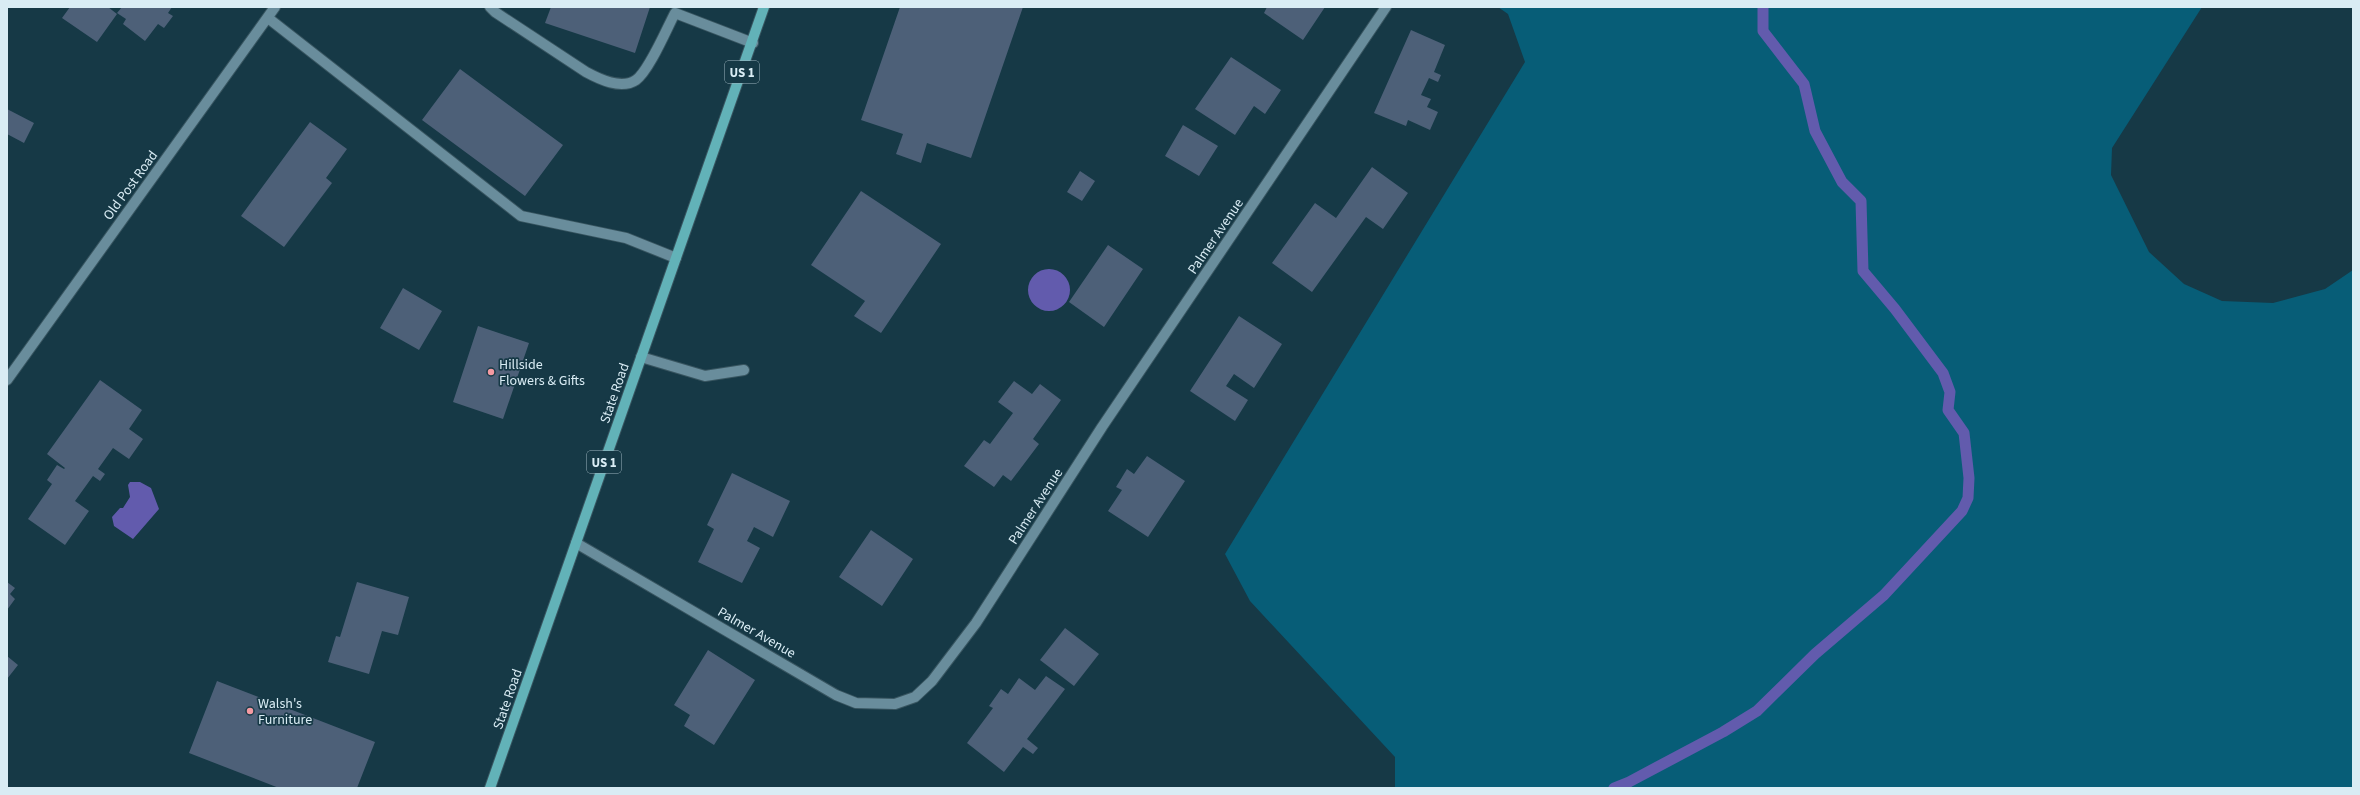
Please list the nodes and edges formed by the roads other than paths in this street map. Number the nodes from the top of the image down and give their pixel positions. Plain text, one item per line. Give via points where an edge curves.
1 (275, 7) edge
2 (490, 7) edge
3 (764, 7) edge
4 (1386, 7) edge
5 (676, 10) edge
6 (268, 18) junction
7 (753, 43) junction
8 (676, 258) junction
9 (641, 357) junction
10 (744, 370) dead end
11 (7, 380) edge
12 (576, 543) junction
13 (490, 788) edge

1 - 6 street, Old Post Road
2 - 5 street via 586,72 600,80 613,83 627,83 640,75
3 - 7 main road, State Road / US 1
4 - 12 street, Palmer Avenue via 1102,427 976,623 932,681 915,697 895,704 877,705 856,703 836,695
5 - 7 street
6 - 8 street via 521,216 626,238
6 - 11 street, Old Post Road
7 - 8 main road, State Road / US 1
8 - 9 main road, State Road / US 1
9 - 10 street via 705,376
9 - 12 main road, State Road / US 1
12 - 13 main road, State Road / US 1

